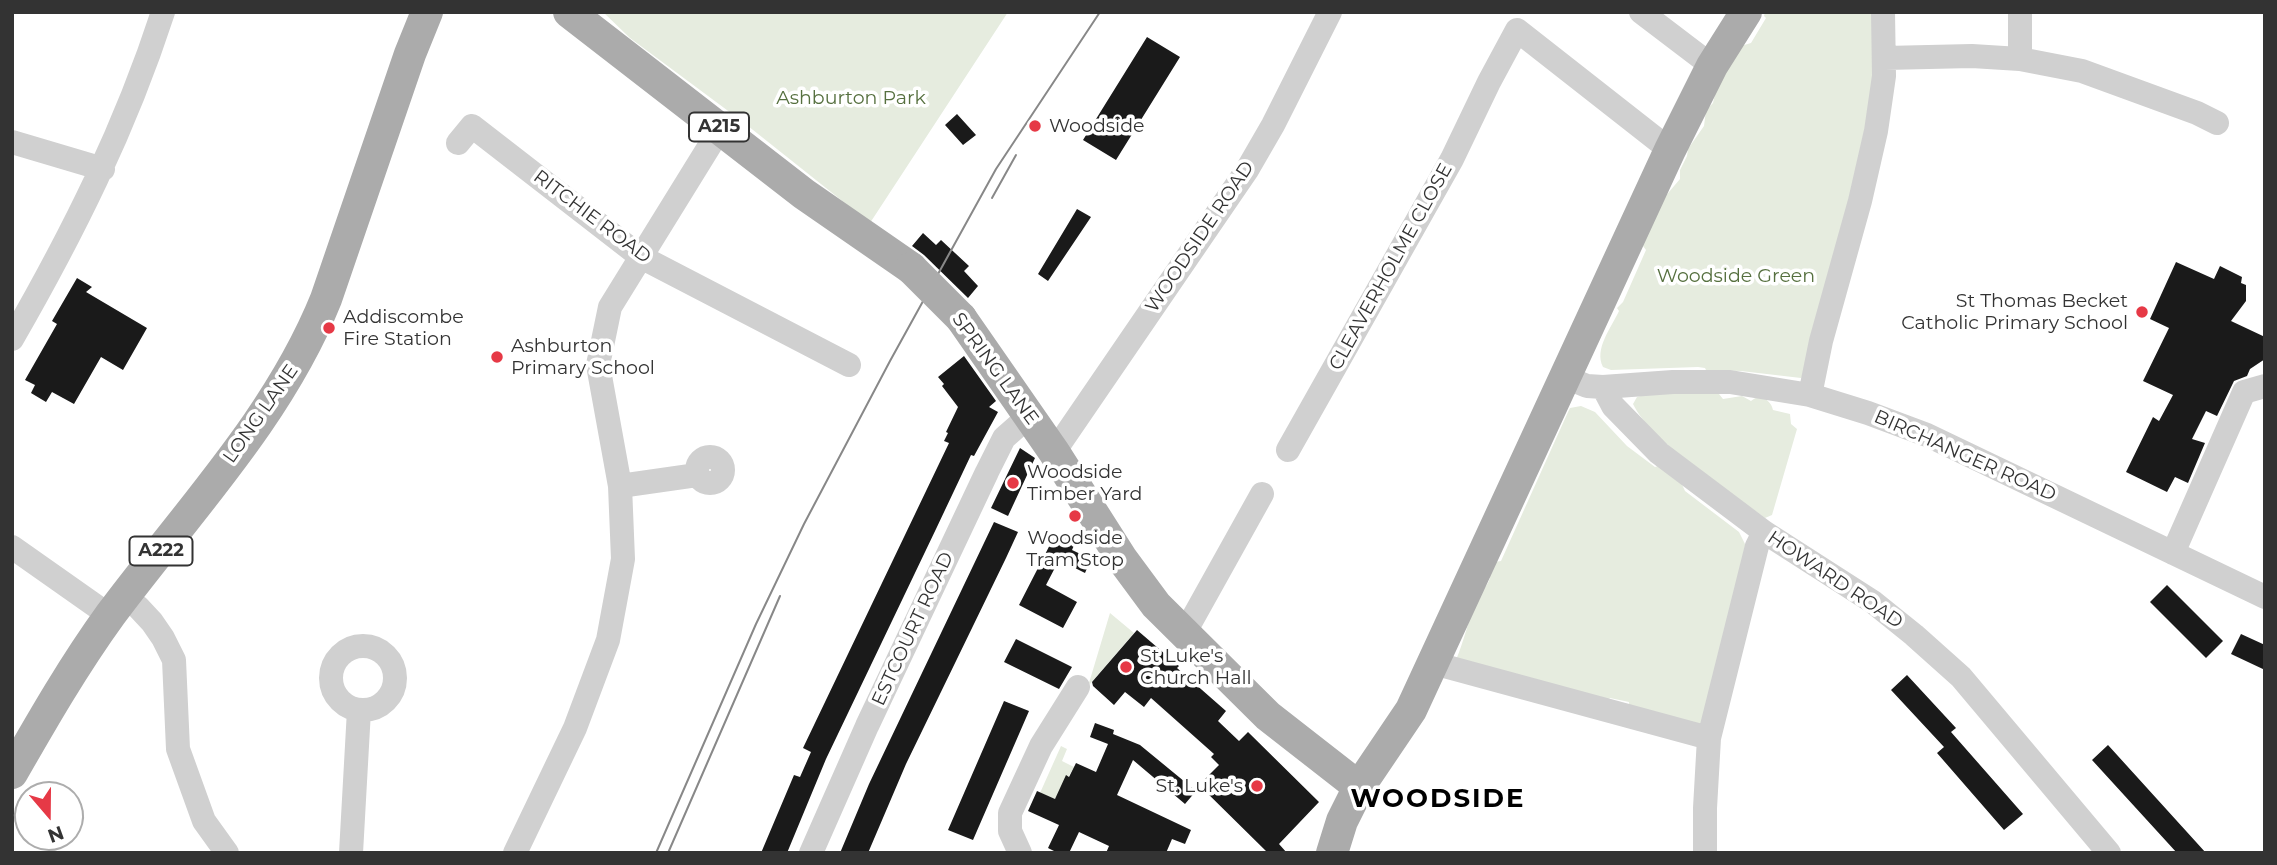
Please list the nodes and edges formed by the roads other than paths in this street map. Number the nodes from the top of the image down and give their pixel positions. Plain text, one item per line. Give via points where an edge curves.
1 (163, 12) edge
2 (427, 12) edge
3 (569, 12) edge
4 (1330, 12) edge
5 (1641, 12) edge
6 (1746, 12) edge
7 (1882, 12) edge
8 (2020, 12) edge
9 (1885, 58) junction
10 (2020, 59) junction
11 (1712, 66) junction
12 (2217, 123) dead end
13 (718, 126) junction
14 (12, 142) edge
15 (458, 143) dead end
16 (1671, 149) junction
17 (103, 169) junction
18 (641, 257) junction
19 (12, 339) edge
20 (849, 365) dead end
21 (1565, 377) junction
22 (2265, 386) edge
23 (1603, 387) junction
24 (1810, 395) junction
25 (1028, 416) junction
26 (1288, 450) dead end
27 (1054, 452) junction
28 (697, 475) dead end
29 (620, 486) junction
30 (1262, 494) dead end
31 (1764, 532) junction
32 (12, 547) edge
33 (2173, 553) junction
34 (2265, 597) edge
35 (117, 607) junction
36 (1184, 634) junction
37 (1433, 663) junction
38 (1077, 687) dead end
39 (359, 710) dead end
40 (1709, 738) junction
41 (12, 773) edge
42 (1359, 787) junction
43 (227, 853) edge
44 (351, 853) edge
45 (515, 853) edge
46 (811, 853) edge
47 (1020, 853) edge
48 (1332, 853) edge
49 (1705, 853) edge
50 (2109, 853) edge

1 - 17 street
2 - 35 main road, LONG LANE / A222 via 313,332 278,394
3 - 13 main road, SPRING LANE / A215
4 - 27 street, WOODSIDE ROAD via 1247,170
5 - 11 street
6 - 11 main road
7 - 9 street
8 - 10 street
9 - 10 street
9 - 24 street via 1876,131
10 - 12 street via 2082,71
11 - 16 main road
13 - 18 street
13 - 25 main road, SPRING LANE / A215, bridge via 804,194 911,268 961,318
14 - 17 street
15 - 18 street, RITCHIE ROAD via 472,126
16 - 21 main road
16 - 26 street, CLEAVERHOLME CLOSE via 1517,30 1452,159
17 - 19 street
18 - 20 street, RITCHIE ROAD
18 - 29 street via 610,307 598,365
21 - 23 street, BIRCHANGER ROAD
21 - 37 main road
22 - 33 street via 2244,392
23 - 24 street, BIRCHANGER ROAD via 1730,382
23 - 31 street, HOWARD ROAD via 1613,406 1659,453
24 - 33 street, BIRCHANGER ROAD via 1927,435
25 - 27 main road, SPRING LANE / A215
25 - 46 street, ESTCOURT ROAD via 1004,438 987,472
27 - 36 main road, SPRING LANE / A215 via 1122,559
28 - 29 street
29 - 45 street via 623,559 608,640 575,728
30 - 36 street
31 - 40 street
31 - 50 street, HOWARD ROAD via 1872,602 1961,677
32 - 35 street
33 - 34 street, BIRCHANGER ROAD
35 - 41 main road, LONG LANE / A222 via 70,674
35 - 43 street via 138,607 174,660 178,749 204,821
36 - 42 main road, SPRING LANE / A215 via 1269,716
37 - 40 street
37 - 42 main road via 1401,727
38 - 47 street via 1041,746 1010,813 1010,831
39 - 44 street
40 - 49 street
42 - 48 main road

